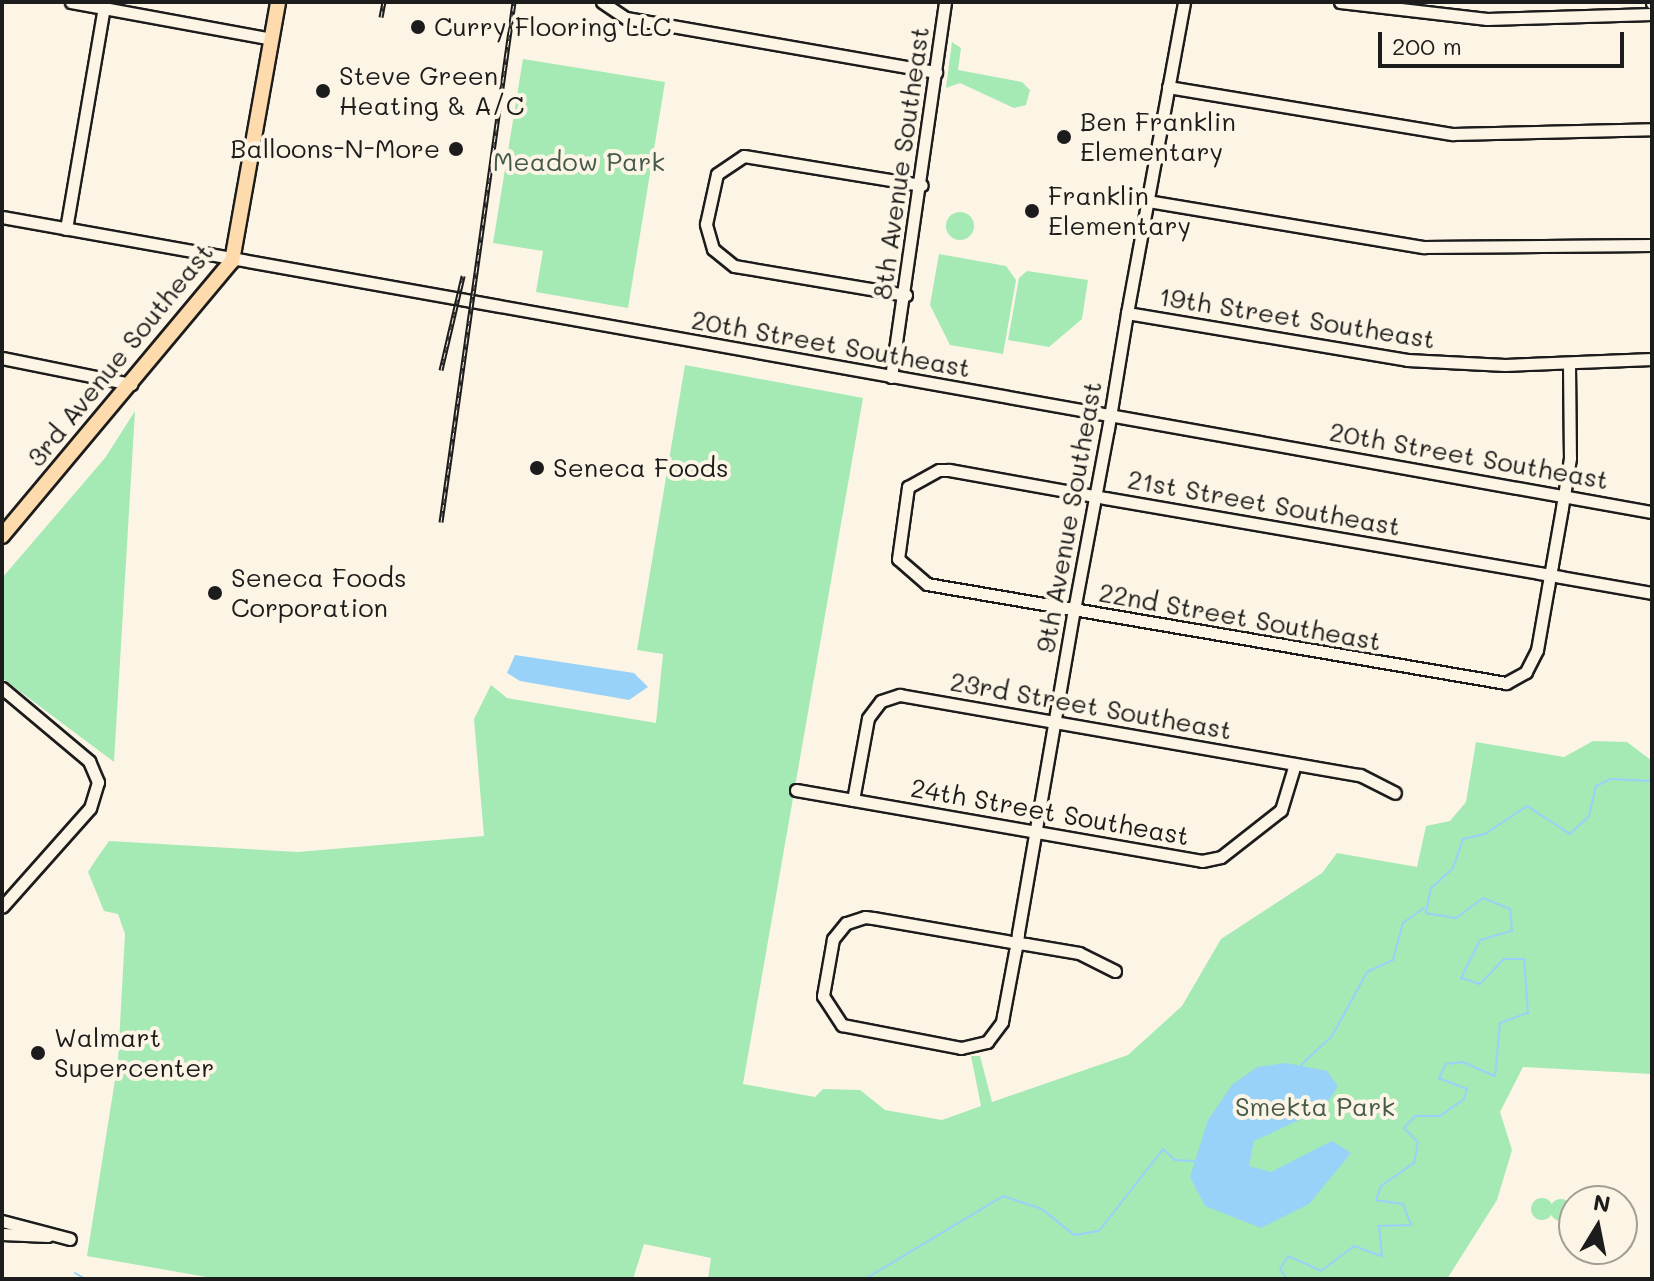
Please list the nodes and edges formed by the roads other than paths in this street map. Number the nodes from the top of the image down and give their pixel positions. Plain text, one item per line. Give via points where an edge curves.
1 (71, 2) edge
2 (278, 2) edge
3 (602, 2) edge
4 (945, 2) edge
5 (1184, 2) edge
6 (1340, 2) edge
7 (104, 5) edge
8 (1652, 14) edge
9 (272, 39) junction
10 (936, 72) junction
11 (1168, 87) junction
12 (1652, 129) edge
13 (922, 185) junction
14 (1148, 201) junction
15 (2, 217) edge
16 (66, 229) junction
17 (1652, 245) edge
18 (232, 261) junction
19 (906, 295) junction
20 (1127, 313) junction
21 (2, 358) edge
22 (1652, 359) edge
23 (1569, 365) junction
24 (891, 377) junction
25 (131, 384) junction
26 (1110, 415) junction
27 (1564, 495) junction
28 (1096, 496) junction
29 (1652, 512) edge
30 (900, 520) joint
31 (2, 536) edge
32 (1550, 575) junction
33 (1652, 593) edge
34 (1074, 610) junction
35 (2, 688) edge
36 (1055, 722) junction
37 (1295, 764) junction
38 (796, 790) dead end
39 (1395, 793) dead end
40 (853, 800) junction
41 (1036, 832) junction
42 (2, 907) edge
43 (1017, 943) junction
44 (1115, 971) dead end
45 (2, 1221) edge
46 (2, 1234) edge
47 (53, 1235) junction
48 (70, 1239) dead end

1 - 7 street
2 - 9 main road, 3rd Avenue Southeast
3 - 10 street via 626,18
4 - 10 street, 8th Avenue Southeast
5 - 11 street, 9th Avenue Southeast
6 - 8 street via 1487,19
7 - 9 street
7 - 16 street
9 - 18 main road, 3rd Avenue Southeast
10 - 13 street, 8th Avenue Southeast
11 - 12 street via 1453,134
11 - 14 street, 9th Avenue Southeast
13 - 19 street, 8th Avenue Southeast
13 - 19 street via 744,156 717,174 709,204 706,235 727,263
14 - 17 street via 1423,247
14 - 20 street, 9th Avenue Southeast
15 - 16 street, 20th Street Southeast
16 - 18 street, 20th Street Southeast
18 - 24 street, 20th Street Southeast
18 - 25 main road, 3rd Avenue Southeast
19 - 24 street, 8th Avenue Southeast
20 - 23 street, 19th Street Southeast via 1369,356
20 - 26 street, 9th Avenue Southeast
21 - 25 street
22 - 23 street, 19th Street Southeast
23 - 27 street
24 - 26 street, 20th Street Southeast
25 - 31 main road, 3rd Avenue Southeast
26 - 27 street, 20th Street Southeast
26 - 28 street, 9th Avenue Southeast
27 - 29 street, 20th Street Southeast
27 - 32 street
28 - 30 street, 21st Street Southeast via 931,470 908,487
28 - 32 street, 21st Street Southeast
28 - 34 street, 9th Avenue Southeast
30 - 34 street, 22nd Street Southeast via 898,559 918,581
32 - 33 street, 21st Street Southeast
32 - 34 street, 22nd Street Southeast via 1526,672 1488,682
34 - 36 street, 9th Avenue Southeast
35 - 42 street via 89,761 98,782 90,808
36 - 37 street, 23rd Street Southeast
36 - 40 street, 23rd Street Southeast via 887,698 868,718
36 - 41 street, 9th Avenue Southeast
37 - 39 street, 23rd Street Southeast via 1360,775
37 - 41 street, 24th Street Southeast via 1281,810 1216,859
38 - 40 street, 24th Street Southeast
40 - 41 street, 24th Street Southeast
41 - 43 street, 9th Avenue Southeast
43 - 43 street, 9th Avenue Southeast via 1002,1022 992,1037 965,1048 842,1025 824,1003 836,933 865,917
43 - 44 street via 1087,955
45 - 47 street
46 - 47 street
47 - 48 street

